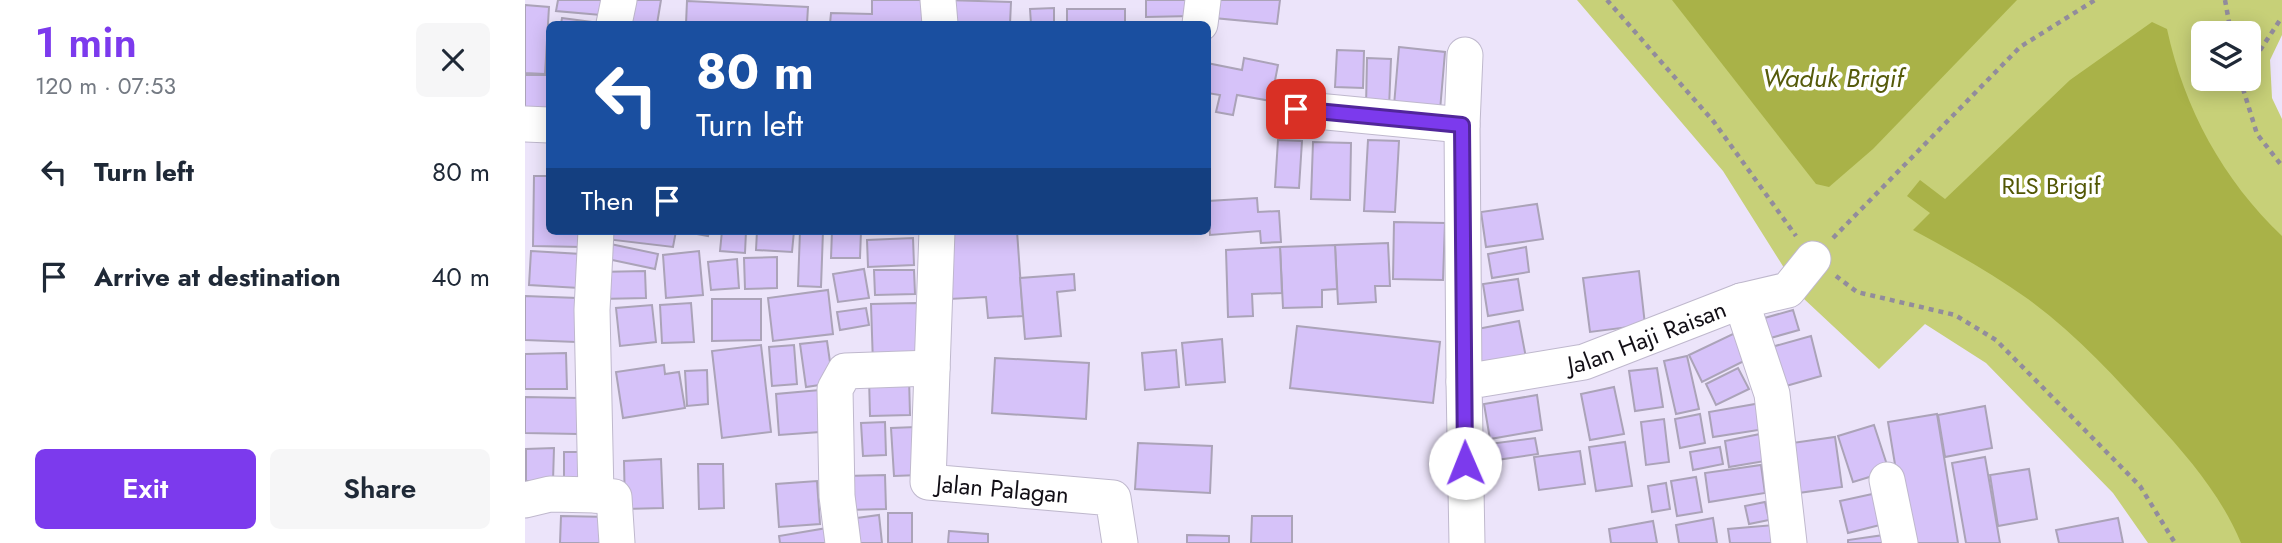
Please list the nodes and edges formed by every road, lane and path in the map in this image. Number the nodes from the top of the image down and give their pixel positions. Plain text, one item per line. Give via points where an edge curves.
1 (619, 0) edge
2 (938, 0) edge
3 (1203, 0) edge
4 (1607, 0) edge
5 (2095, 0) edge
6 (2225, 0) edge
7 (2282, 17) edge
8 (615, 21) edge
9 (940, 21) edge
10 (1200, 21) edge
11 (2229, 21) edge
12 (2261, 49) edge
13 (1465, 55) dead end
14 (2243, 91) edge
15 (1296, 109) dead end
16 (525, 124) edge
17 (546, 125) edge
18 (1462, 125) junction
19 (2282, 166) edge
20 (596, 235) edge
21 (937, 235) edge
22 (1813, 259) junction
23 (1741, 301) junction
24 (932, 368) junction
25 (1464, 382) junction
26 (1887, 480) dead end
27 (596, 495) junction
28 (525, 500) edge
29 (617, 543) edge
30 (843, 543) edge
31 (1120, 543) edge
32 (1467, 543) edge
33 (1789, 543) edge
34 (1900, 543) edge
35 (2175, 543) edge

1 - 8 street
2 - 9 street
3 - 10 street
4 - 22 path via 1714,122
5 - 22 path via 2020,47
6 - 11 path
7 - 12 path
13 - 18 street
14 - 19 path via 2257,134
15 - 18 street
16 - 17 street
18 - 25 street
20 - 27 street via 592,310
21 - 24 street, Jalan Palagan
22 - 23 street, Jalan Haji Raisan via 1788,290
22 - 35 path via 1857,292 1955,315 1996,340 2140,486
23 - 25 street, Jalan Haji Raisan via 1584,362
23 - 33 street via 1772,394
24 - 30 street via 845,370 835,389 837,496
24 - 31 street, Jalan Palagan via 929,482 1113,498
25 - 32 street
26 - 34 street
27 - 28 street via 550,494
27 - 29 street via 614,497

